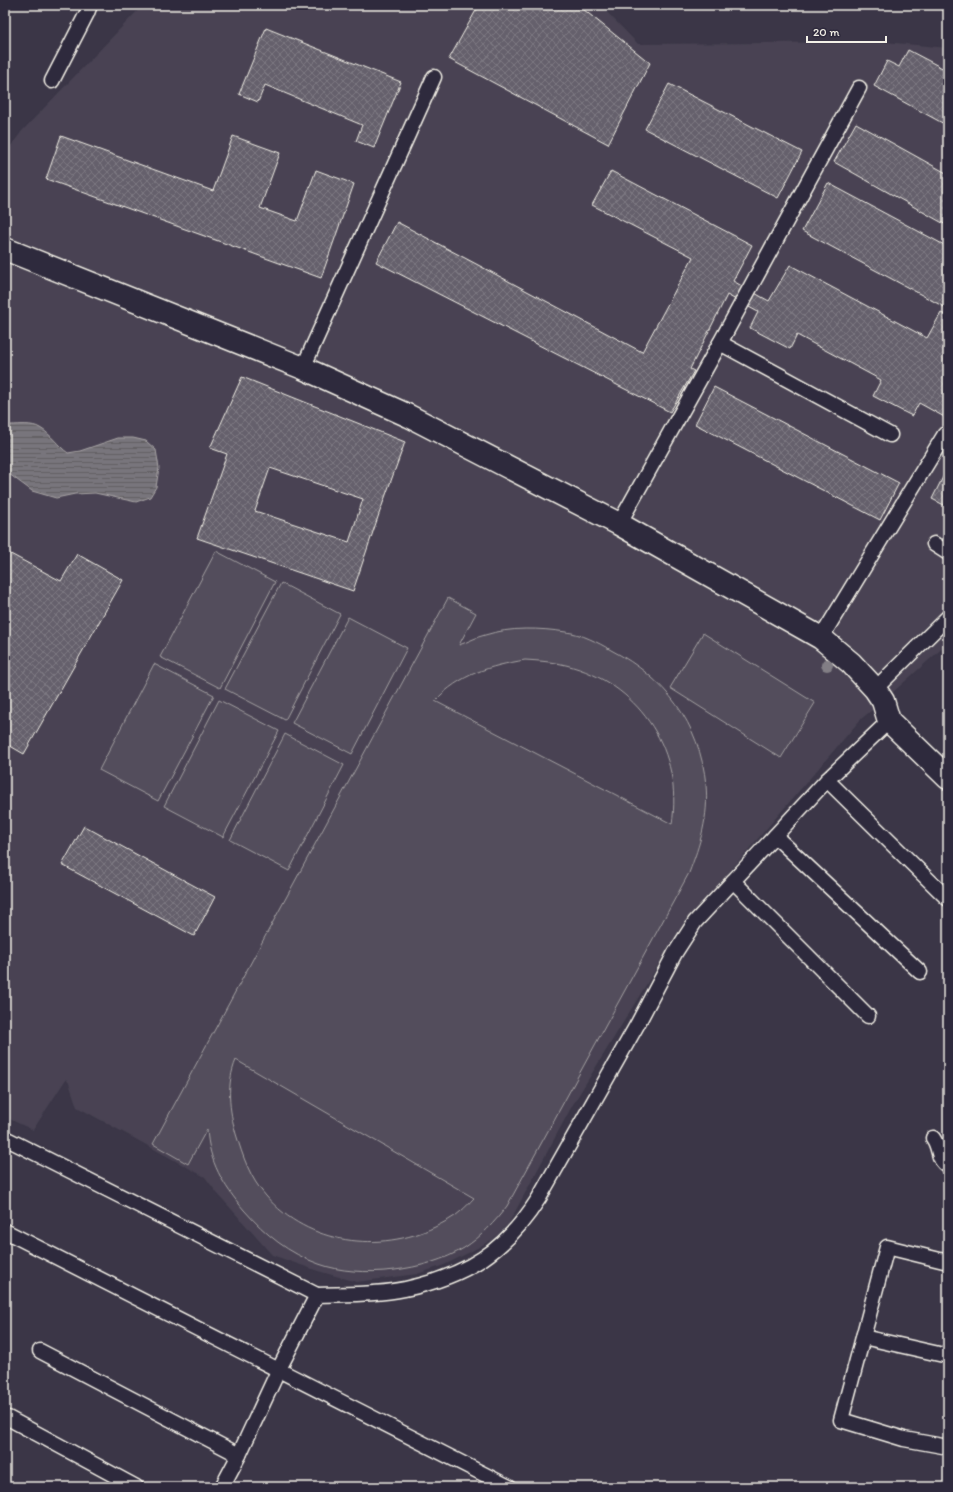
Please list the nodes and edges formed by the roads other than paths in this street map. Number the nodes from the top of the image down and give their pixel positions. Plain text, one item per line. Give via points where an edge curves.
1 (90, 5) edge
2 (434, 77) dead end
3 (52, 81) dead end
4 (859, 88) dead end
5 (5, 249) edge
6 (720, 343) junction
7 (303, 368) junction
8 (945, 434) dead end
9 (890, 435) dead end
10 (619, 524) junction
11 (934, 544) dead end
12 (948, 553) edge
13 (948, 617) edge
14 (821, 638) junction
15 (875, 689) junction
16 (889, 721) junction
17 (948, 778) edge
18 (827, 780) junction
19 (774, 836) junction
20 (733, 882) junction
21 (948, 899) edge
22 (920, 972) dead end
23 (868, 1016) dead end
24 (5, 1138) edge
25 (933, 1138) dead end
26 (948, 1166) edge
27 (5, 1231) edge
28 (948, 1262) edge
29 (317, 1295) junction
30 (863, 1337) junction
31 (40, 1351) dead end
32 (948, 1356) edge
33 (279, 1369) junction
34 (8, 1418) dead end
35 (948, 1447) edge
36 (239, 1455) junction
37 (136, 1487) edge
38 (222, 1487) edge
39 (509, 1487) edge

1 - 3 lane
2 - 7 lane
4 - 6 lane
5 - 7 street
6 - 9 lane
6 - 10 lane
7 - 10 street via 408,416
8 - 14 lane
10 - 14 street
11 - 12 lane
13 - 15 lane
14 - 15 street via 851,663
15 - 16 street via 883,702
16 - 17 street
16 - 18 lane
18 - 19 lane
18 - 21 lane
19 - 20 lane
19 - 22 lane
20 - 23 lane
20 - 29 lane via 695,922 539,1198 527,1217 504,1243 471,1267 404,1290
24 - 29 lane
25 - 26 lane via 940,1160
27 - 33 lane
28 - 30 lane via 887,1247
29 - 33 lane
30 - 32 lane
30 - 35 lane via 841,1420 904,1439
31 - 36 lane
33 - 36 lane
33 - 39 lane
34 - 37 lane
36 - 38 lane

